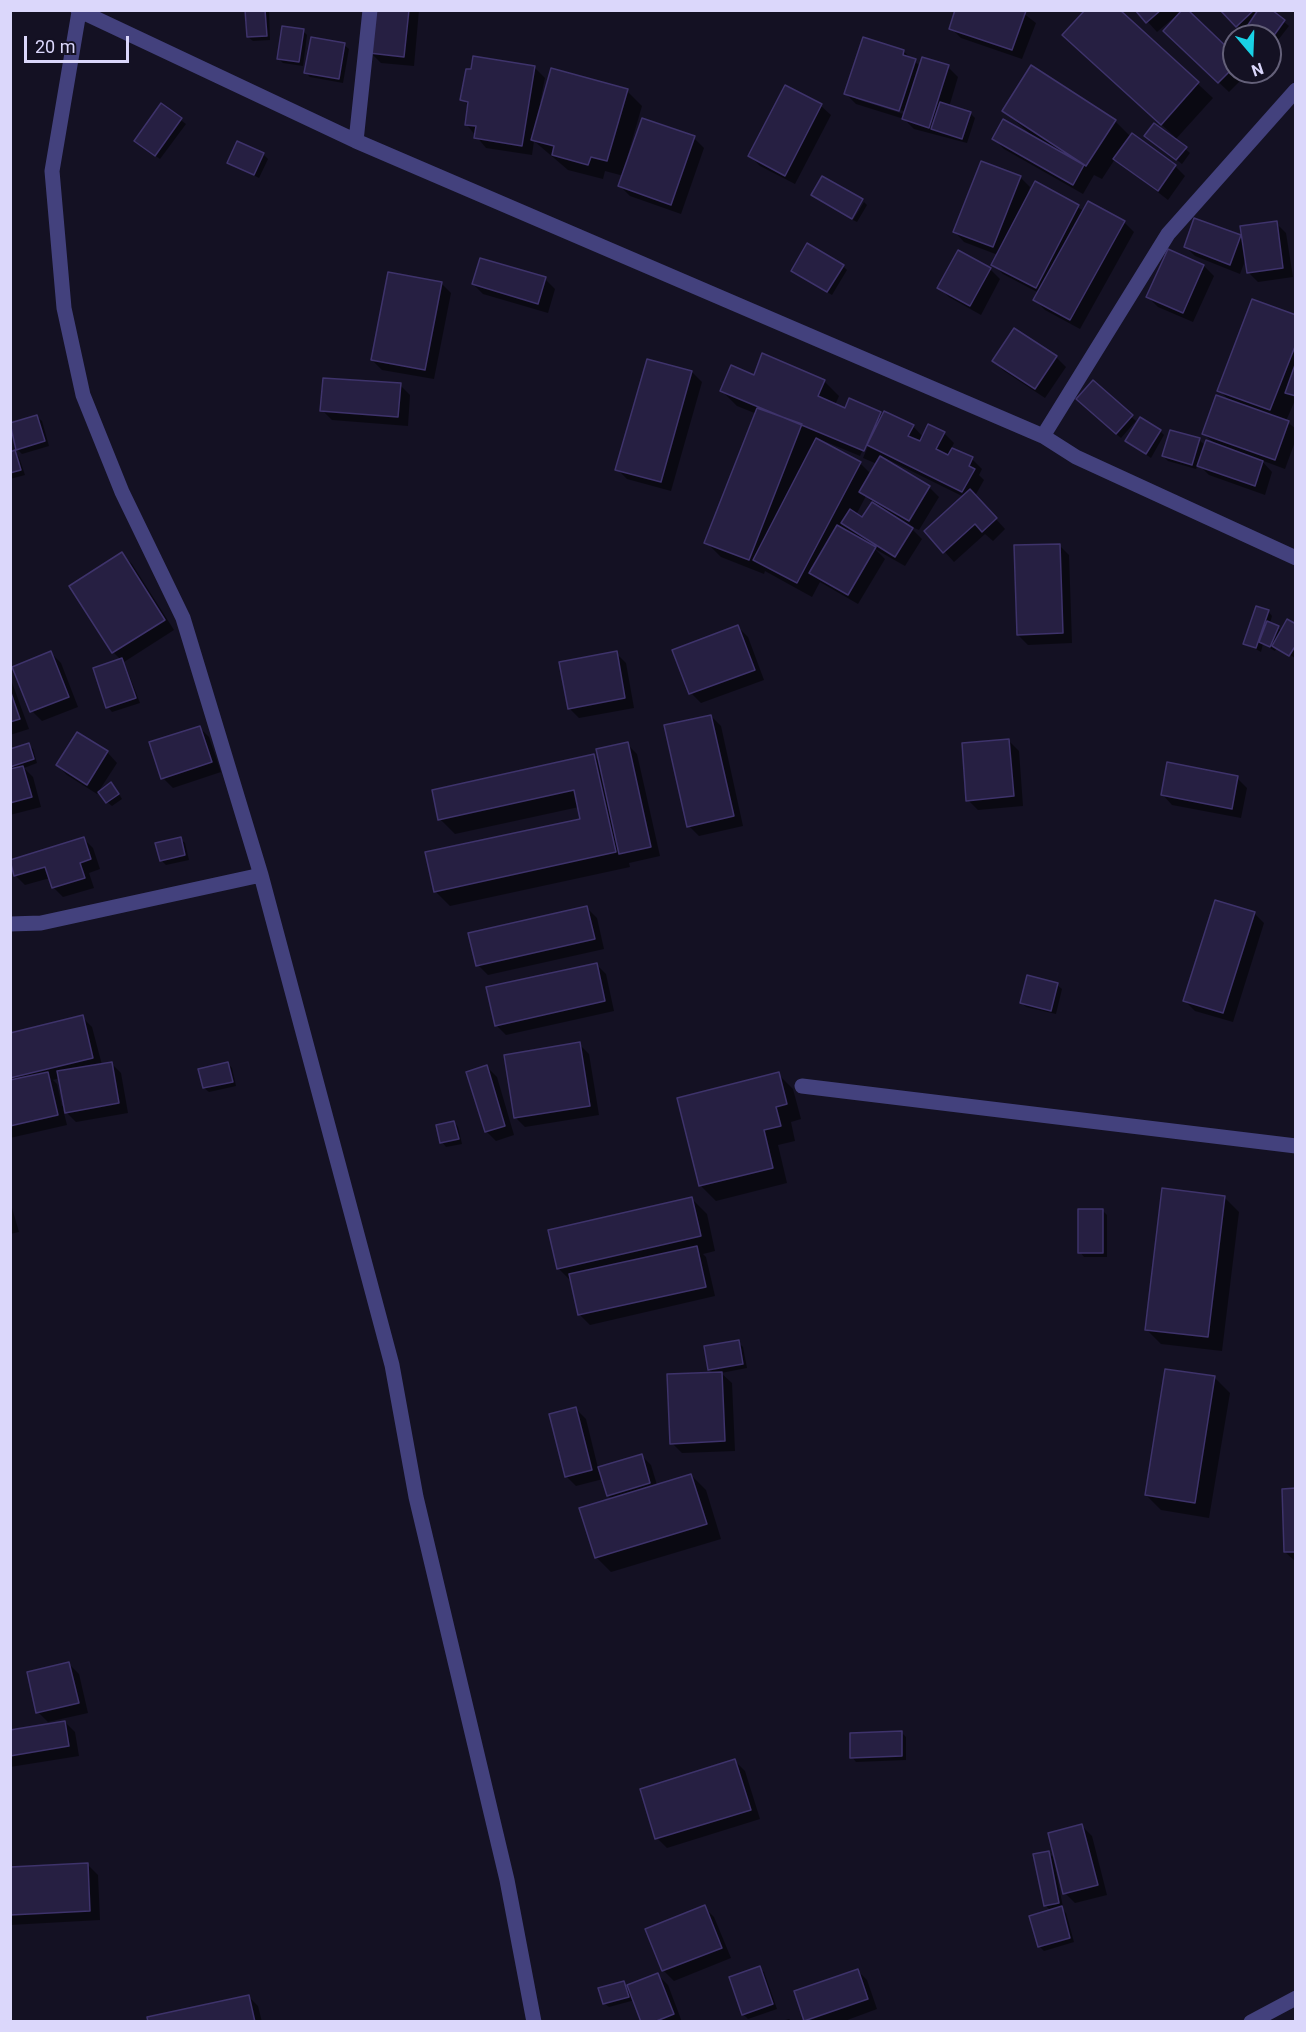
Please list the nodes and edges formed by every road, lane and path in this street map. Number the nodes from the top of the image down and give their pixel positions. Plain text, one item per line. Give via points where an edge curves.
1 (370, 10) edge
2 (78, 11) edge
3 (1296, 90) edge
4 (356, 141) junction
5 (1043, 436) junction
6 (1296, 558) edge
7 (261, 875) junction
8 (10, 924) edge
9 (802, 1086) dead end
10 (1296, 1146) edge
11 (1296, 1998) edge
12 (534, 2022) edge
13 (1251, 2022) edge

1 - 4 street
2 - 4 street
2 - 7 street via 51,171 64,308 83,395 122,492 183,618
3 - 5 street via 1168,234
4 - 5 street
5 - 6 street via 1076,457
7 - 8 street via 41,923
7 - 12 street via 392,1365 416,1497 507,1880
9 - 10 street
11 - 13 street

